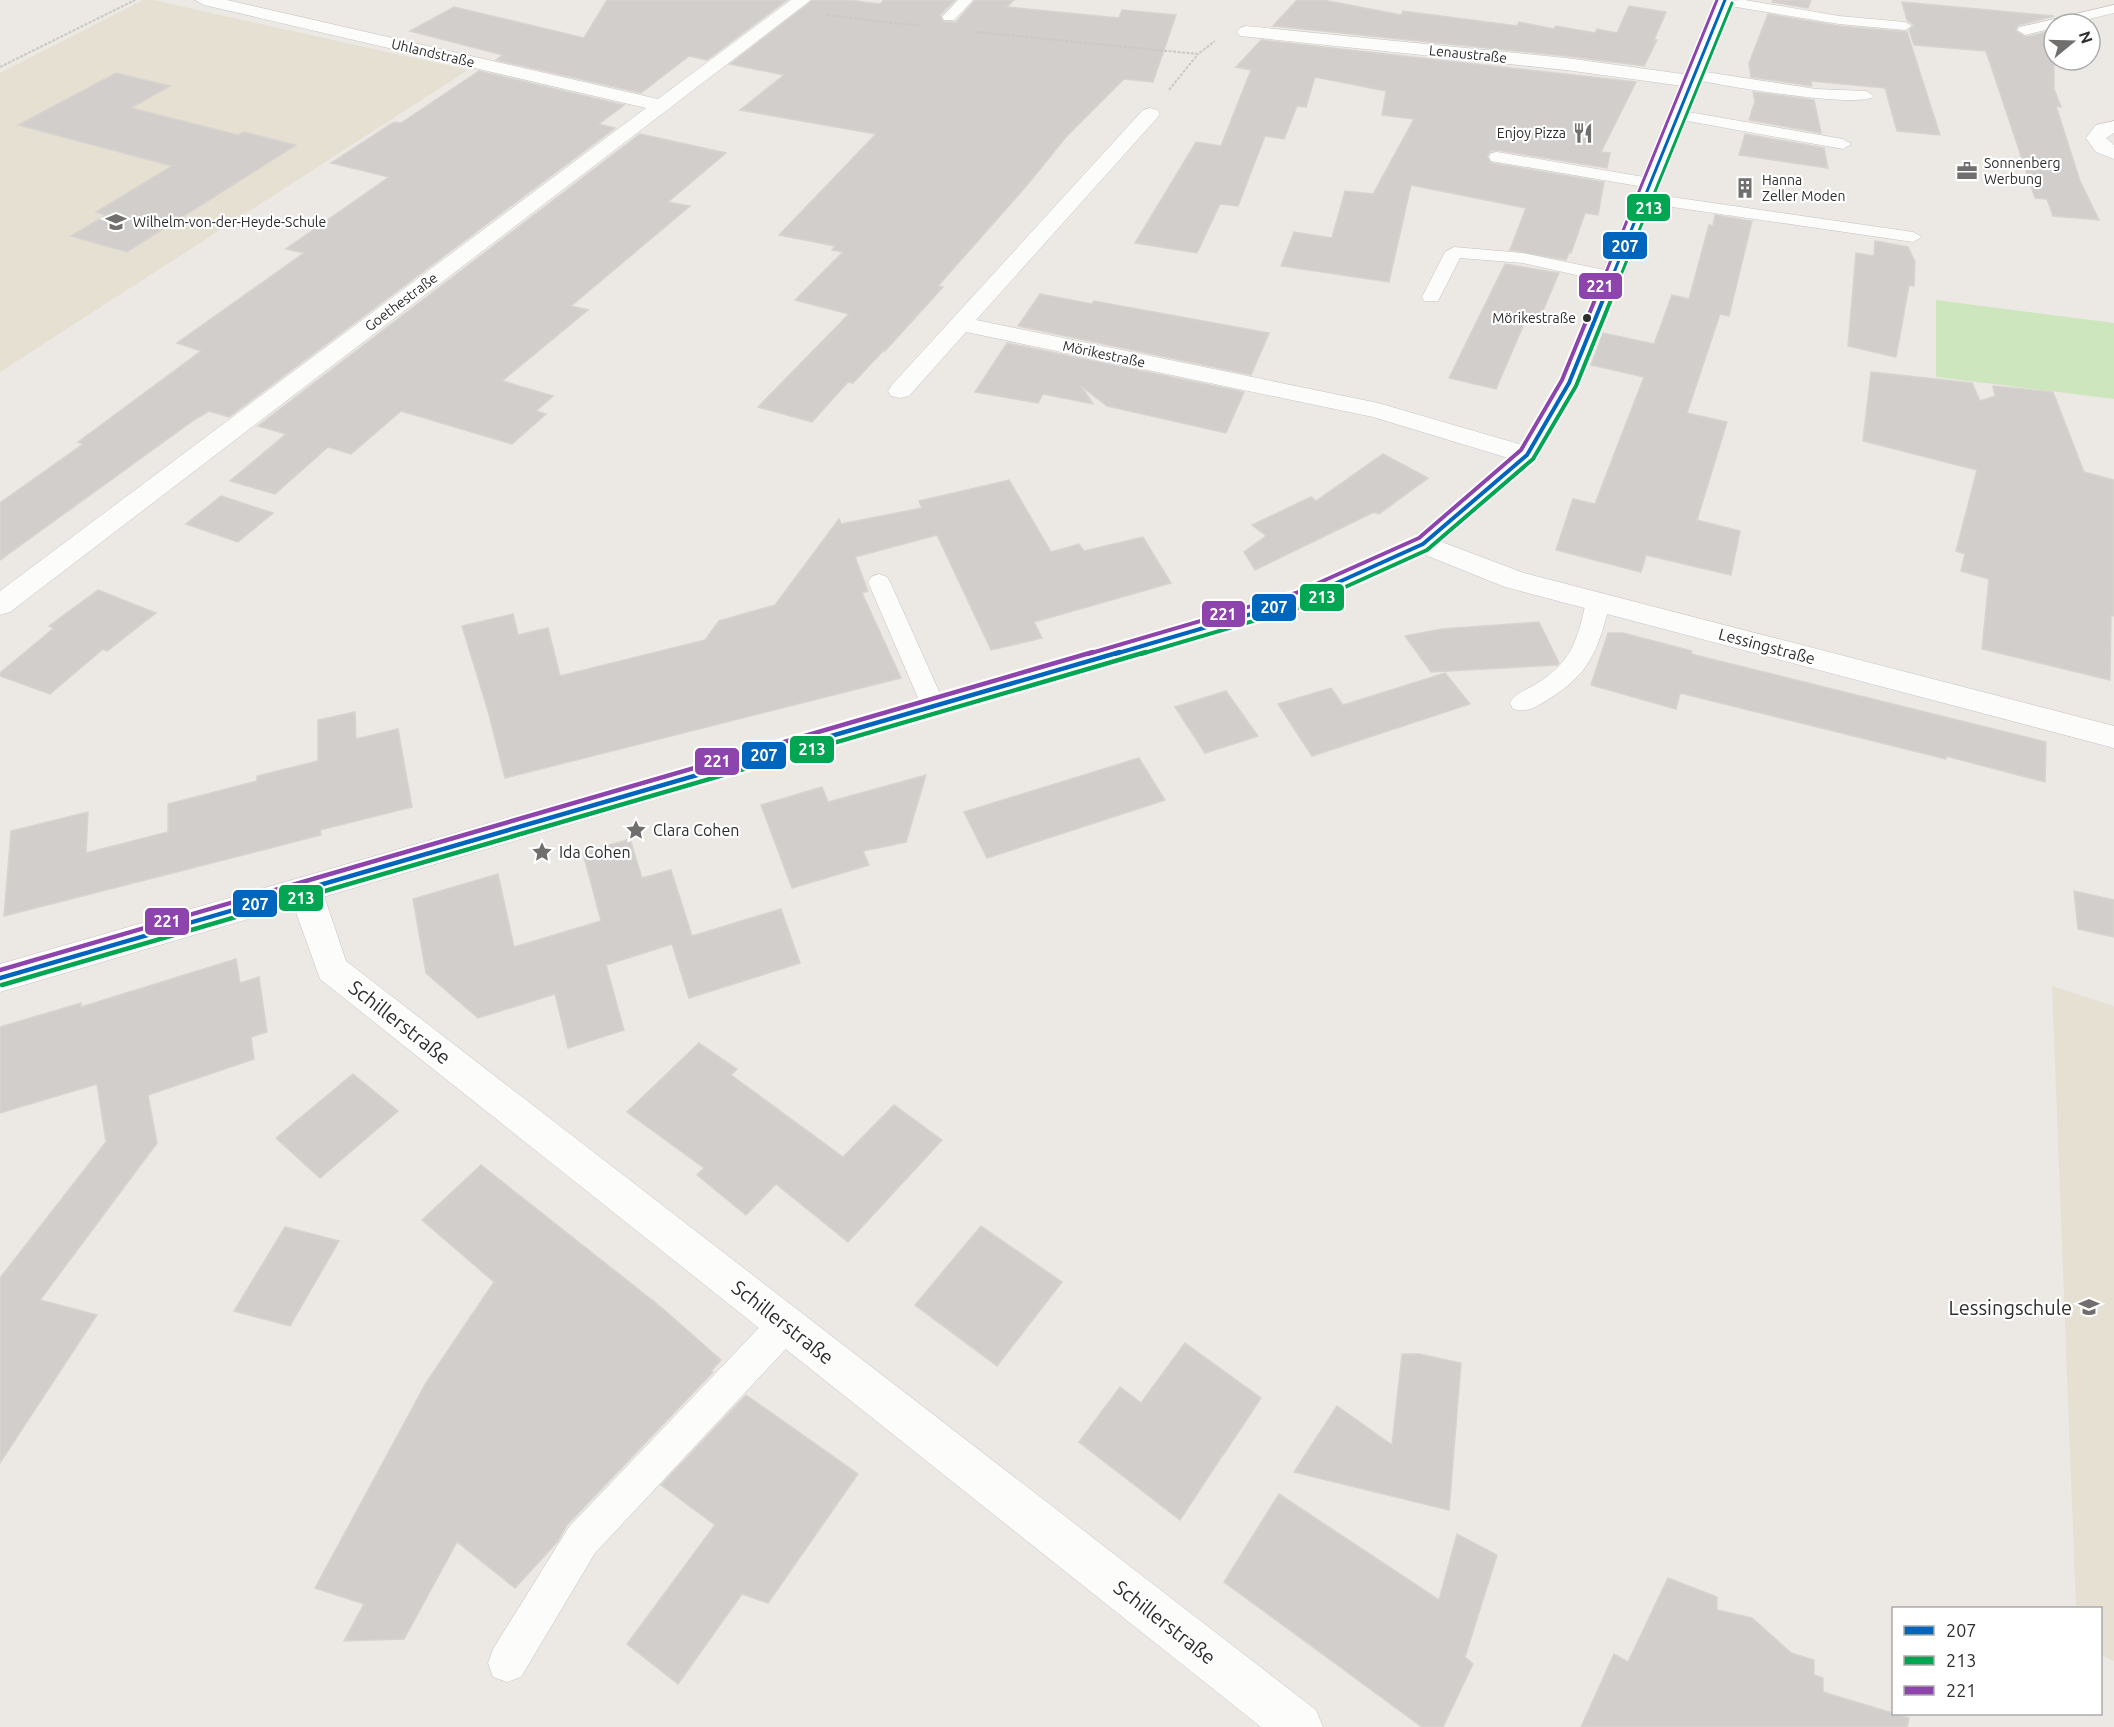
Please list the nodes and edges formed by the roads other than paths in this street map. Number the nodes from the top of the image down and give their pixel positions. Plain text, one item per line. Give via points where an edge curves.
1 (204, 0) edge
2 (966, 0) edge
3 (1725, 0) edge
4 (797, 4) edge
5 (2114, 9) edge
6 (949, 16) dead end
7 (1905, 26) dead end
8 (2025, 30) dead end
9 (1246, 32) road end
10 (1692, 78) junction
11 (1866, 96) dead end
12 (662, 106) junction
13 (1150, 114) road end
14 (1677, 115) junction
15 (2114, 127) edge
16 (1844, 144) dead end
17 (2114, 153) edge
18 (1497, 157) dead end
19 (1647, 190) junction
20 (1913, 237) dead end
21 (1612, 277) junction
22 (1431, 297) dead end
23 (960, 324) junction
24 (900, 391) dead end
25 (1527, 454) junction
26 (1423, 544) junction
27 (879, 582) dead end
28 (1598, 602) junction
29 (0, 605) edge
30 (1522, 703) dead end
31 (934, 707) junction
32 (2114, 737) edge
33 (304, 890) junction
34 (0, 978) edge
35 (786, 1324) junction
36 (507, 1663) dead end
37 (1299, 1727) edge

1 - 12 street, Uhlandstraße
2 - 6 lane
3 - 7 lane via 1839,20
3 - 10 street
4 - 12 street, Goethestraße
5 - 8 lane
9 - 10 street, Lenaustraße
10 - 11 lane via 1816,94
10 - 14 street
12 - 29 street, Goethestraße
13 - 23 street
14 - 16 lane
14 - 19 street
15 - 17 street via 2103,129 2096,138 2103,148
18 - 19 lane
19 - 20 lane
19 - 21 street
21 - 22 lane via 1523,258 1454,252
21 - 25 street via 1569,383
23 - 24 street
23 - 25 street, Mörikestraße via 1378,411
25 - 26 street
26 - 28 street, Lessingstraße via 1515,580
26 - 31 street via 1299,600
27 - 31 lane
28 - 30 lane via 1587,646 1574,670
28 - 32 street, Lessingstraße
31 - 33 street
33 - 34 street
33 - 35 street, Schillerstraße via 332,969
35 - 36 lane via 582,1540
35 - 37 street, Schillerstraße

